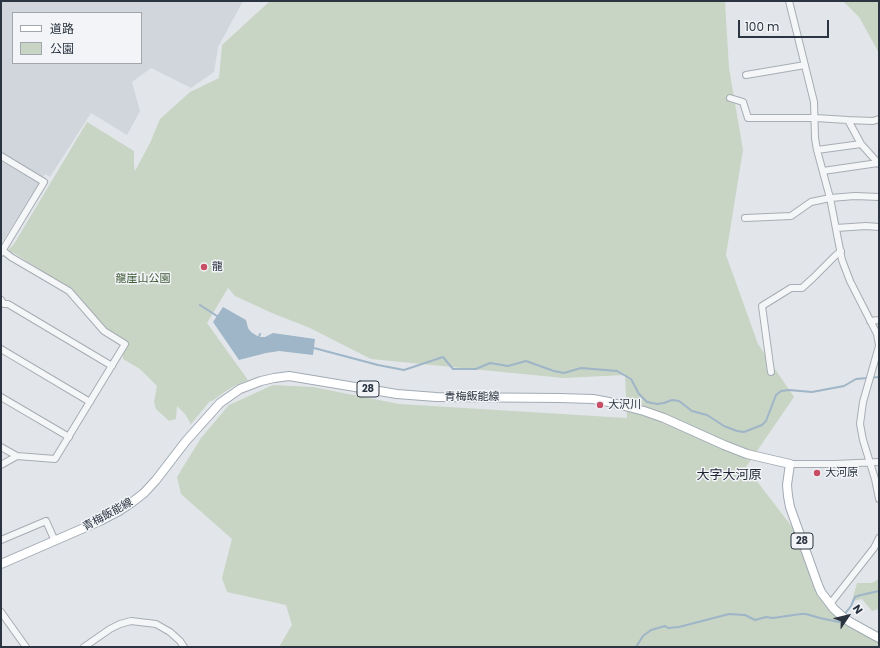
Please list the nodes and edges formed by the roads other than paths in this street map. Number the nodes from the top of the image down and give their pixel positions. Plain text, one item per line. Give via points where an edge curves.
1 (789, 1) edge
2 (805, 65) junction
3 (746, 75) dead end
4 (730, 98) dead end
5 (815, 118) junction
6 (879, 119) edge
7 (848, 120) junction
8 (861, 144) junction
9 (817, 150) junction
10 (1, 156) edge
11 (879, 164) edge
12 (823, 171) junction
13 (879, 197) edge
14 (830, 198) junction
15 (745, 218) dead end
16 (879, 227) edge
17 (836, 228) junction
18 (840, 251) junction
19 (2, 252) edge
20 (2, 302) edge
21 (1, 311) edge
22 (879, 320) edge
23 (870, 322) junction
24 (879, 346) edge
25 (1, 349) edge
26 (112, 366) junction
27 (771, 372) dead end
28 (1, 397) edge
29 (90, 402) junction
30 (69, 437) junction
31 (1, 446) edge
32 (17, 456) junction
33 (871, 462) junction
34 (879, 462) edge
35 (790, 464) junction
36 (1, 465) edge
37 (879, 499) edge
38 (879, 538) edge
39 (1, 540) edge
40 (55, 541) junction
41 (1, 564) edge
42 (830, 604) junction
43 (1, 612) edge
44 (879, 638) edge
45 (26, 647) edge
46 (84, 647) edge
47 (184, 647) edge

1 - 2 street
2 - 3 street
2 - 5 street
4 - 5 street via 743,102 748,118
5 - 7 street
5 - 9 street
6 - 7 street
7 - 8 street
8 - 9 street
8 - 11 street
9 - 12 street
10 - 19 street via 44,182
11 - 12 street
12 - 14 street
13 - 14 street
14 - 15 street via 811,202 791,216
14 - 17 street
16 - 17 street
17 - 18 street
18 - 23 street via 850,281
18 - 27 street via 802,288 791,288 762,306
19 - 26 street via 69,291 104,331 125,344
20 - 21 street
20 - 26 street
22 - 23 street
23 - 24 street via 877,334
24 - 33 street via 863,402 860,424
25 - 29 street
26 - 29 street
28 - 30 street
29 - 30 street
30 - 32 street via 55,459
31 - 32 street
32 - 36 street
33 - 34 street
33 - 35 street
33 - 37 street
35 - 40 main road, 青梅飯能線 / 28 via 747,454 644,411 593,399 416,396 288,376 250,385 230,395 210,412 144,493 107,518
35 - 42 main road, 28 via 787,485 790,507 818,585
38 - 42 street
39 - 40 street via 46,521
40 - 41 main road, 青梅飯能線 / 28
42 - 44 main road, 28 via 850,622
43 - 45 street
46 - 47 street via 110,629 131,621 156,624 170,632

